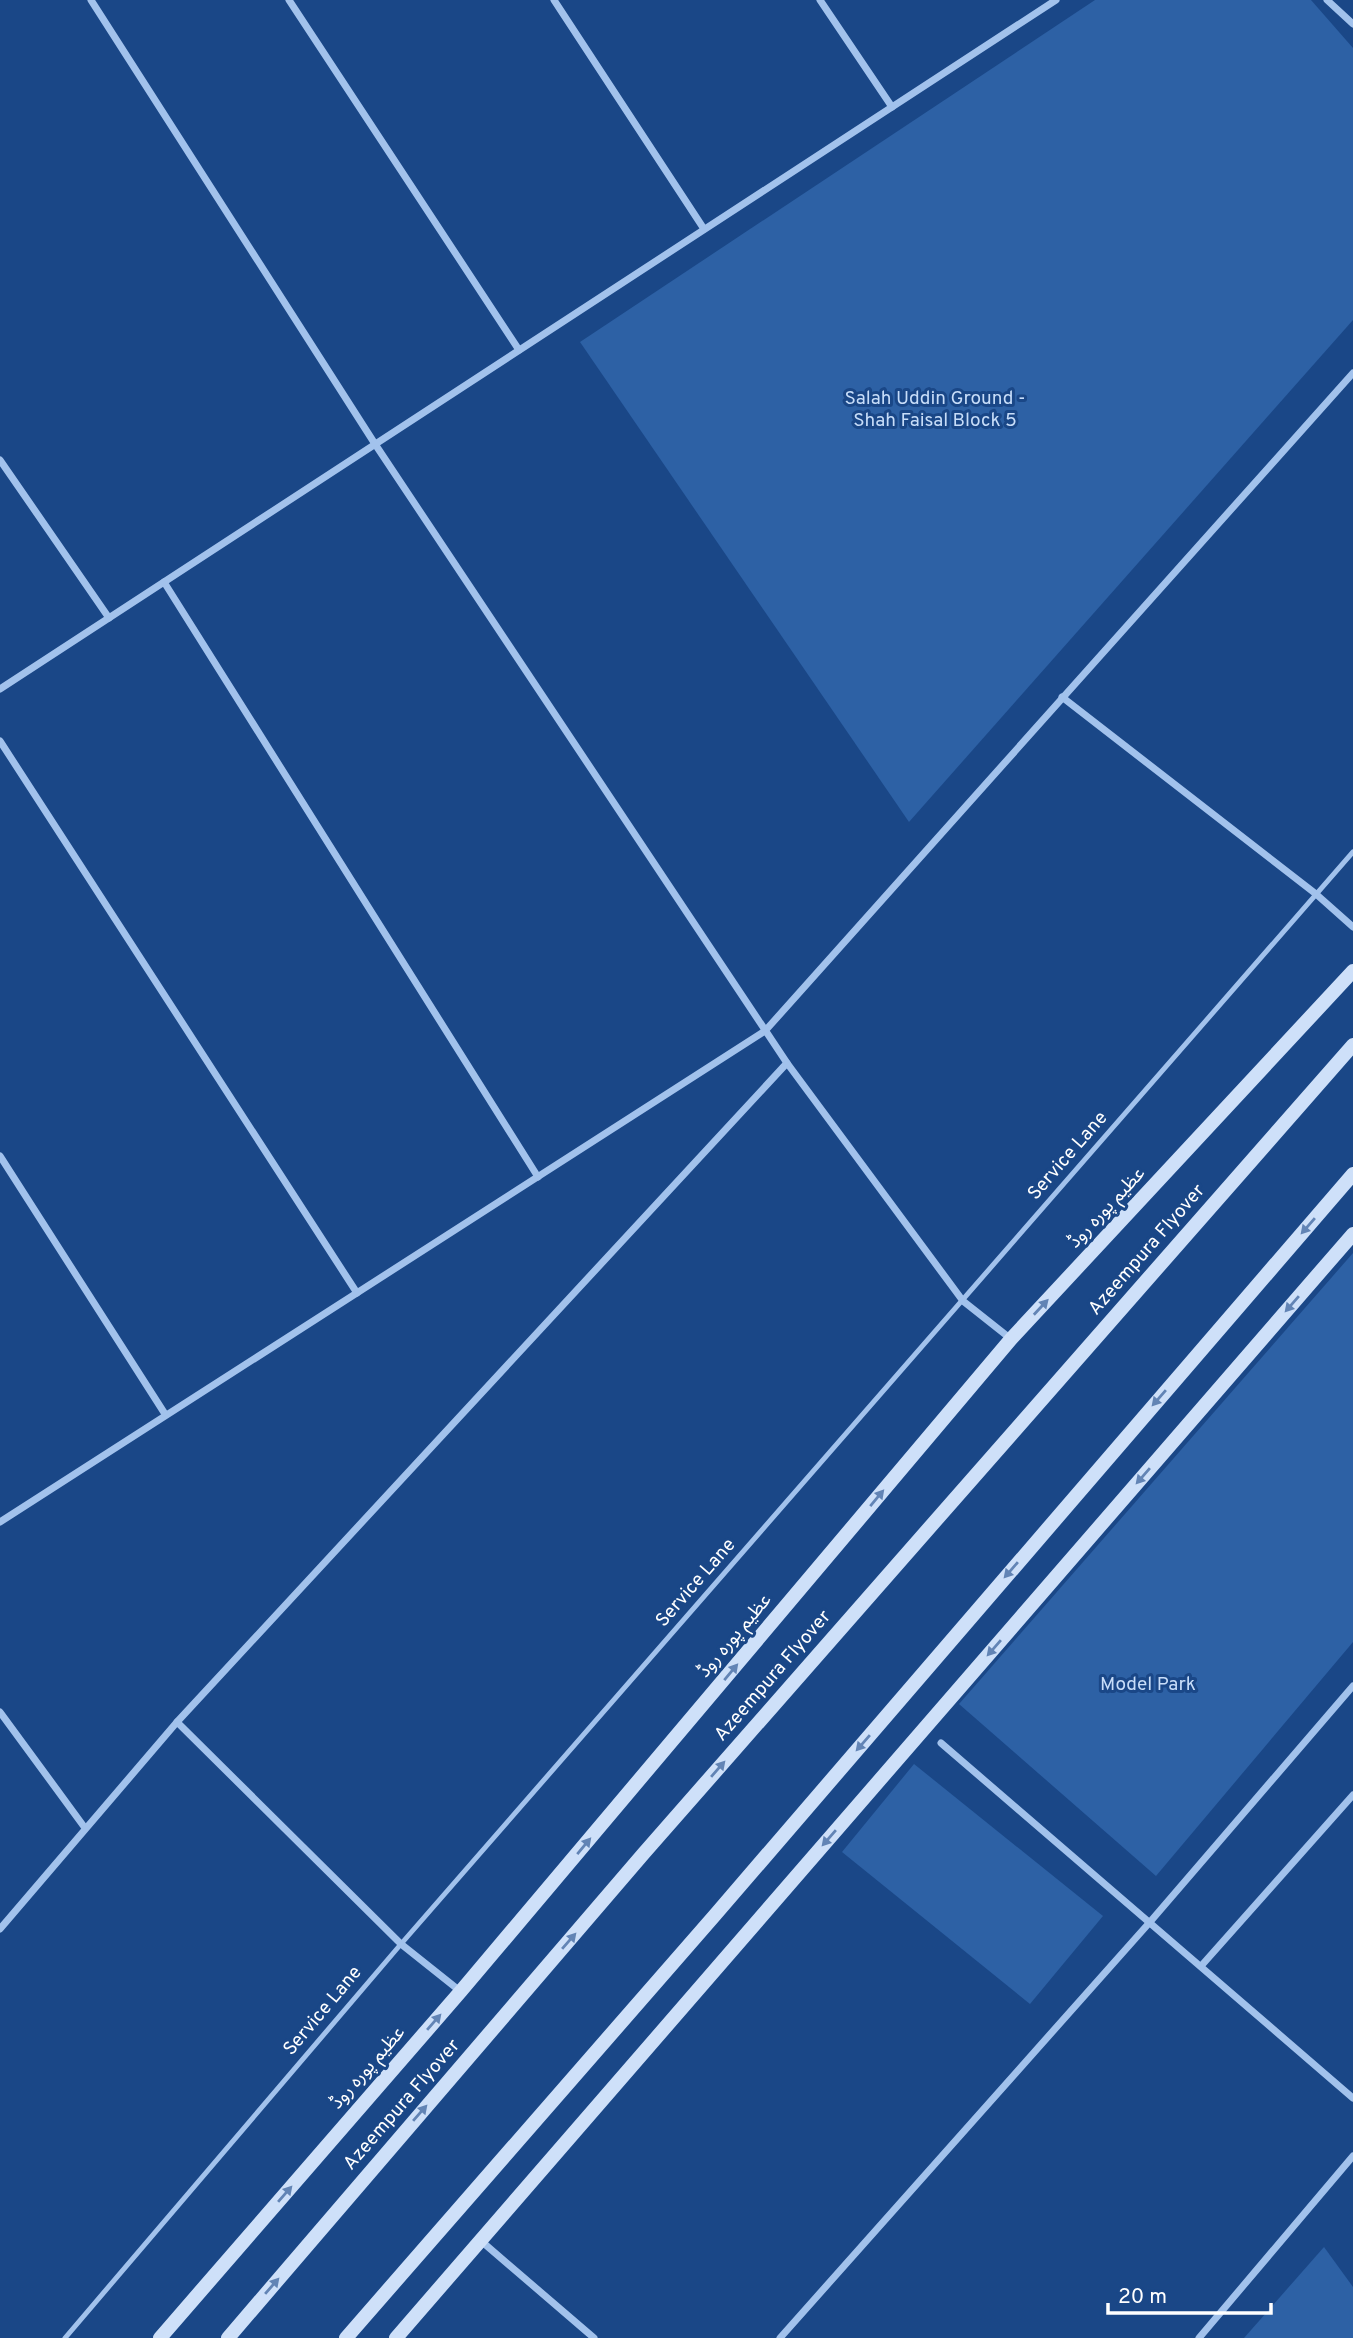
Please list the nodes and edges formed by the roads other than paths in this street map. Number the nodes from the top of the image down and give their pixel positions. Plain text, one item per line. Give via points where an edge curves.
1 (91, 0) edge
2 (289, 0) edge
3 (554, 0) edge
4 (820, 0) edge
5 (1056, 0) edge
6 (1327, 0) edge
7 (1353, 24) edge
8 (892, 107) junction
9 (704, 229) junction
10 (519, 350) junction
11 (1353, 373) edge
12 (374, 444) junction
13 (0, 460) edge
14 (164, 582) junction
15 (109, 618) junction
16 (0, 690) edge
17 (1062, 697) junction
18 (0, 741) edge
19 (1353, 852) edge
20 (1316, 894) junction
21 (1353, 927) edge
22 (1353, 971) edge
23 (765, 1031) junction
24 (1353, 1045) edge
25 (787, 1063) junction
26 (0, 1156) edge
27 (1353, 1174) edge
28 (538, 1177) junction
29 (1353, 1234) edge
30 (357, 1293) junction
31 (963, 1301) junction
32 (1011, 1339) junction
33 (165, 1415) junction
34 (0, 1522) edge
35 (1353, 1686) edge
36 (0, 1712) edge
37 (177, 1722) junction
38 (942, 1743) dead end
39 (1353, 1795) edge
40 (85, 1828) junction
41 (1150, 1922) junction
42 (0, 1929) edge
43 (401, 1944) junction
44 (1202, 1965) junction
45 (461, 1991) junction
46 (1353, 2098) edge
47 (1353, 2156) edge
48 (480, 2240) junction
49 (65, 2338) edge
50 (160, 2338) edge
51 (228, 2338) edge
52 (346, 2338) edge
53 (396, 2338) edge
54 (594, 2338) edge
55 (780, 2338) edge
56 (1199, 2338) edge

1 - 12 street
2 - 10 street
3 - 9 street
4 - 8 street
5 - 8 street
6 - 7 street
8 - 9 street
9 - 10 street
10 - 12 street
11 - 17 street
12 - 14 street
12 - 23 street
13 - 15 street
14 - 15 street
14 - 28 street
15 - 16 street
17 - 20 street
17 - 23 street
18 - 30 street
19 - 20 lane, Service Lane
20 - 21 street
20 - 31 lane, Service Lane
32 -> 22 main road, عظیم پورہ روڈ
23 - 25 street
23 - 28 street
51 -> 24 main road, Azeempura Flyover via 644,1853
25 - 31 street
25 - 37 street
26 - 33 street
27 -> 52 main road
28 - 30 street
29 -> 48 main road
30 - 33 street
31 - 32 street
31 - 43 lane, Service Lane
45 -> 32 main road, عظیم پورہ روڈ
33 - 34 street
35 - 41 street
36 - 40 street
37 - 40 street
37 - 43 street
38 - 41 street
39 - 44 street
40 - 42 street
41 - 44 street
41 - 55 street
43 - 45 street
43 - 49 lane, Service Lane
44 - 46 street
50 -> 45 main road, عظیم پورہ روڈ
47 - 56 street
48 - 53 main road
48 - 54 street

